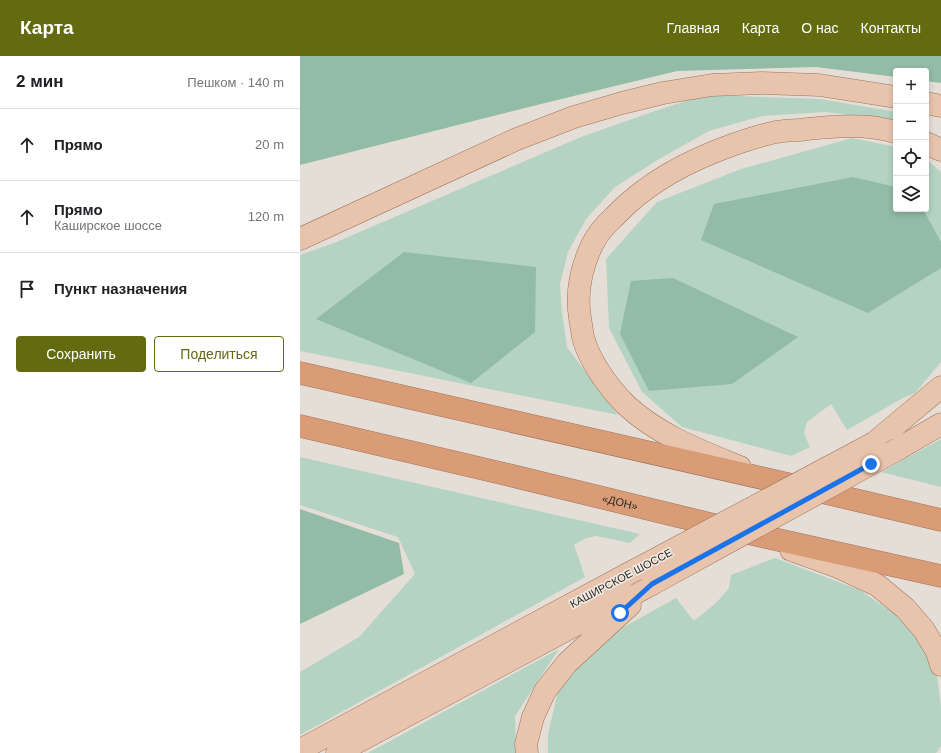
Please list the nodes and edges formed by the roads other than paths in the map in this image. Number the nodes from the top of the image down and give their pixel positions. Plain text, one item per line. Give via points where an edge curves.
1 (893, 96) edge
2 (929, 104) edge
3 (941, 106) edge
4 (893, 131) edge
5 (929, 144) edge
6 (941, 150) edge
7 (300, 239) edge
8 (300, 373) edge
9 (941, 387) edge
10 (941, 406) edge
11 (941, 424) edge
12 (300, 426) edge
13 (874, 443) junction
14 (779, 482) junction
15 (941, 520) edge
16 (743, 532) junction
17 (941, 576) edge
18 (652, 584) junction
19 (941, 665) edge
20 (300, 750) edge
21 (337, 753) edge
22 (527, 753) edge

1 - 7 main road via 819,85 762,83 712,85 663,93 574,117 517,139
2 - 3 main road
4 - 14 main road via 842,126 777,132 710,153 681,166 625,205 596,238 584,266 579,286 578,309 583,338 592,360 626,405 648,423 688,446
5 - 6 main road
8 - 14 highway
9 - 13 main road
10 - 13 main road, КАШИРСКОЕ ШОССЕ
11 - 18 main road, КАШИРСКОЕ ШОССЕ, bridge
12 - 16 highway, «ДОН»
13 - 20 main road, КАШИРСКОЕ ШОССЕ, bridge
14 - 15 highway
16 - 17 highway, «ДОН»
16 - 19 main road via 838,567 877,585 905,608 924,630 937,652
18 - 21 main road, КАШИРСКОЕ ШОССЕ
18 - 22 main road via 567,662 545,691 533,717 526,744

